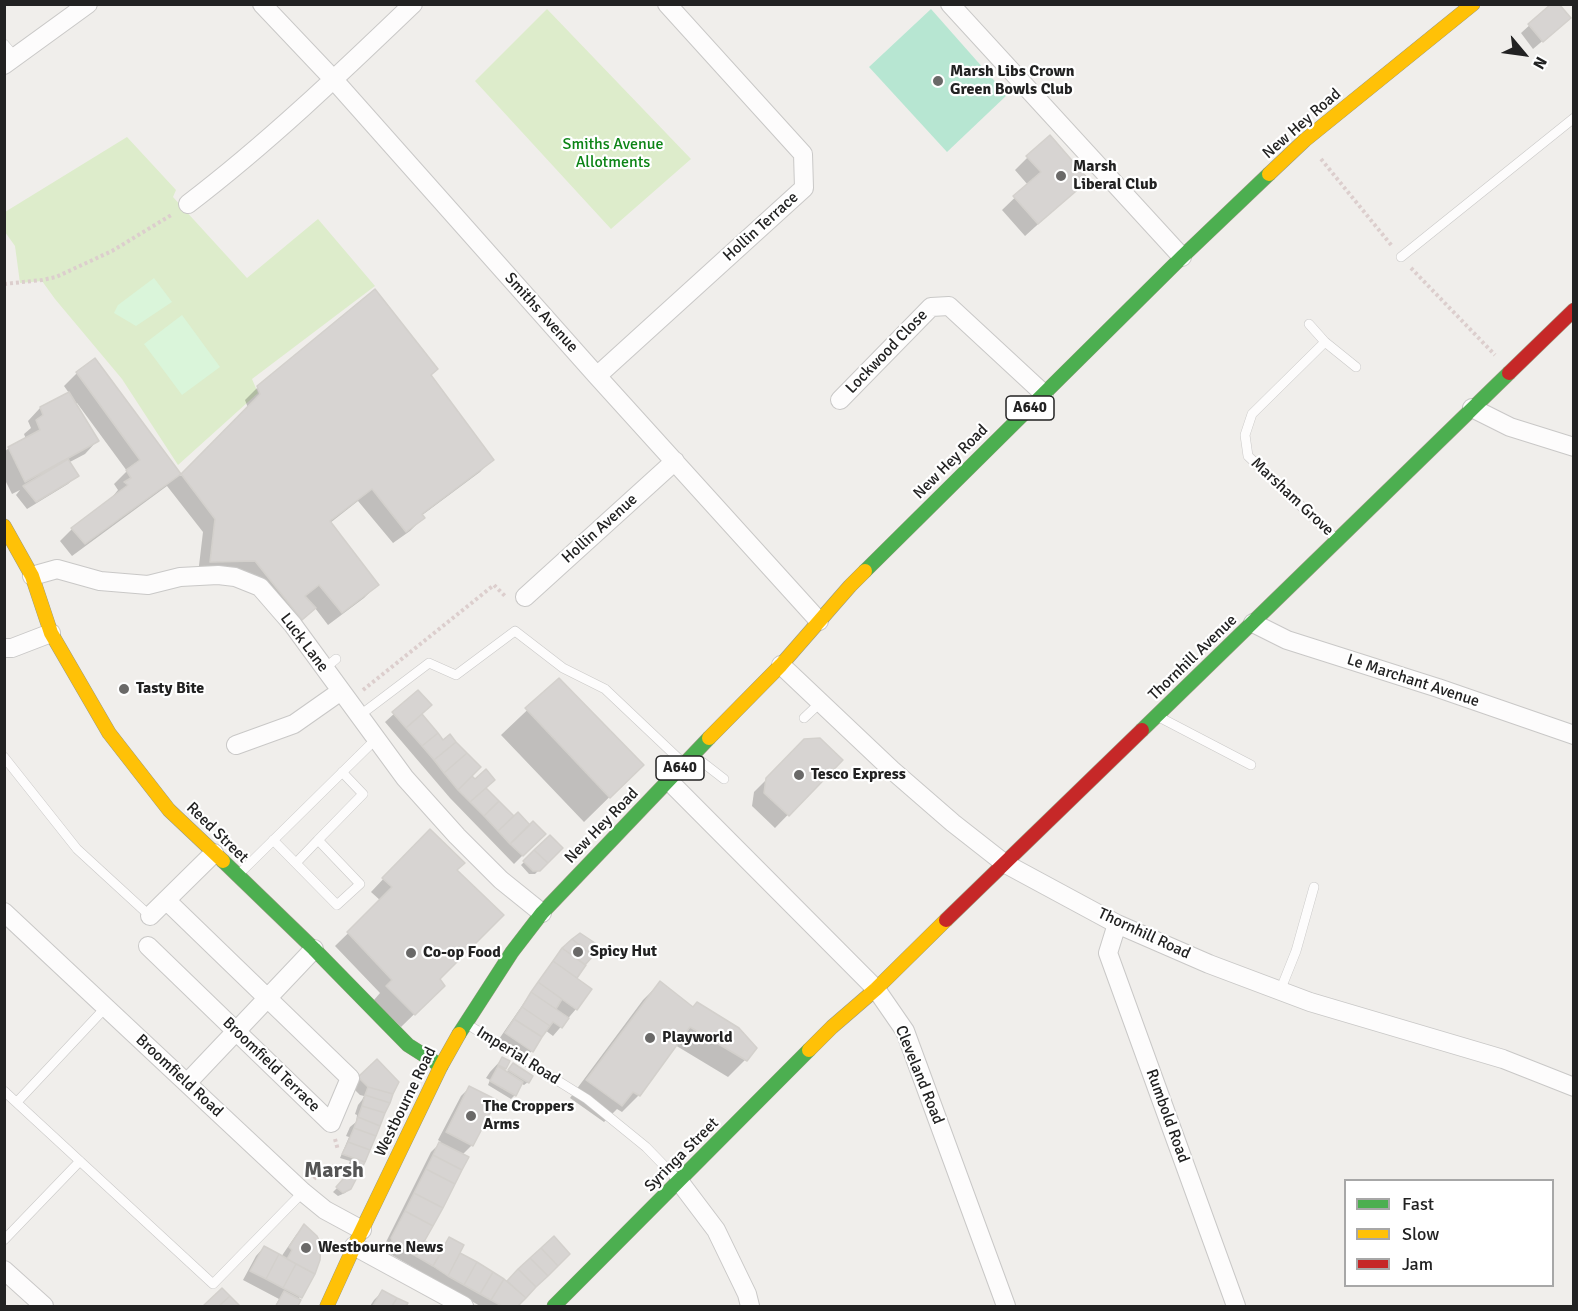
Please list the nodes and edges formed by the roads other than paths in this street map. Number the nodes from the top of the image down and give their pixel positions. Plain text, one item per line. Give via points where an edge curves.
1 (87, 4) edge
2 (262, 4) edge
3 (413, 4) edge
4 (667, 4) edge
5 (950, 4) edge
6 (1473, 4) edge
7 (8, 55) edge
8 (334, 80) junction
9 (1574, 118) edge
10 (188, 204) road end
11 (1182, 257) junction
12 (1401, 257) dead end
13 (1574, 310) edge
14 (1309, 324) dead end
15 (1325, 342) junction
16 (1356, 368) dead end
17 (597, 376) junction
18 (1044, 394) junction
19 (840, 400) dead end
20 (1472, 408) junction
21 (1574, 447) edge
22 (675, 461) junction
23 (4, 526) edge
24 (1337, 540) junction
25 (32, 576) junction
26 (525, 597) road end
27 (819, 621) junction
28 (1253, 623) junction
29 (51, 633) junction
30 (4, 648) edge
31 (781, 665) junction
32 (821, 702) junction
33 (350, 703) junction
34 (1157, 716) junction
35 (804, 718) dead end
36 (1574, 735) edge
37 (376, 739) junction
38 (236, 745) dead end
39 (4, 757) edge
40 (689, 759) junction
41 (1251, 765) dead end
42 (342, 772) junction
43 (724, 779) dead end
44 (669, 780) junction
45 (273, 840) junction
46 (318, 840) junction
47 (213, 853) junction
48 (296, 863) junction
49 (1004, 863) junction
50 (237, 876) junction
51 (1314, 887) dead end
52 (166, 900) junction
53 (4, 912) edge
54 (542, 913) junction
55 (150, 916) joint
56 (1117, 924) junction
57 (148, 946) dead end
58 (314, 949) junction
59 (512, 952) joint
60 (876, 989) junction
61 (1280, 991) junction
62 (267, 998) junction
63 (106, 1007) junction
64 (465, 1023) junction
65 (832, 1026) joint
66 (236, 1032) junction
67 (441, 1066) junction
68 (187, 1083) junction
69 (1574, 1087) edge
70 (4, 1091) edge
71 (17, 1102) junction
72 (80, 1161) junction
73 (679, 1181) junction
74 (303, 1192) junction
75 (358, 1238) junction
76 (4, 1240) edge
77 (4, 1270) edge
78 (44, 1306) edge
79 (327, 1306) edge
80 (464, 1306) edge
81 (554, 1306) edge
82 (750, 1306) edge
83 (1006, 1306) edge
84 (1236, 1306) edge

1 - 7 street
2 - 8 street, Smiths Avenue
3 - 8 street
4 - 17 street, Hollin Terrace via 803,154 804,188
5 - 11 street
6 - 11 main road, New Hey Road / A640 via 1305,140
8 - 10 street via 228,174
8 - 17 street, Smiths Avenue
9 - 12 lane
11 - 18 main road, New Hey Road / A640
13 - 20 main road, Thornhill Avenue
14 - 15 lane
15 - 16 lane
15 - 24 lane, Marsham Grove via 1252,414 1245,435 1248,456
17 - 22 street, Smiths Avenue
18 - 19 street, Lockwood Close via 949,306 931,307
18 - 27 main road, New Hey Road / A640
20 - 21 street via 1510,427
20 - 24 main road, Thornhill Avenue
22 - 26 street, Hollin Avenue
22 - 27 street, Smiths Avenue
23 - 25 main road
24 - 28 main road, Thornhill Avenue
25 - 29 main road, Reed Street
25 - 33 street, Luck Lane via 57,569 99,581 148,585 180,577 235,577 260,587 330,664
27 - 31 main road, New Hey Road / A640
28 - 34 main road, Thornhill Avenue
28 - 36 street, Le Marchant Avenue via 1287,640
29 - 30 street
29 - 47 main road, Reed Street via 109,733 169,810
31 - 32 street, Thornhill Road
31 - 40 main road, New Hey Road / A640
32 - 35 lane
32 - 49 street, Thornhill Road via 892,770
33 - 37 street, Luck Lane
33 - 38 street
33 - 40 lane via 429,663 456,675 515,632 563,668 605,689
34 - 41 lane
34 - 49 main road, Thornhill Avenue
37 - 42 lane
37 - 54 street, Luck Lane via 457,836 501,880
39 - 55 lane via 77,849
40 - 43 lane
40 - 44 main road, New Hey Road / A640
42 - 45 lane
42 - 46 lane via 363,794
44 - 54 main road, New Hey Road / A640
44 - 60 street, Cleveland Road
45 - 48 lane
45 - 50 lane
46 - 48 lane
46 - 48 lane via 360,884 337,905
47 - 50 main road, Reed Street
47 - 52 street
49 - 56 street, Thornhill Road
49 - 60 main road, Thornhill Avenue
50 - 58 main road, Reed Street
51 - 61 lane
52 - 55 street
52 - 62 street, Broomfield Terrace
53 - 63 street, Broomfield Road
54 - 59 main road, New Hey Road / A640
56 - 61 street, Thornhill Road
56 - 84 street, Rumbold Road via 1108,953
57 - 66 street, Broomfield Terrace
58 - 62 street
58 - 67 main road, Reed Street via 408,1045
59 - 64 main road, Westbourne Road / A640
60 - 65 main road, Thornhill Avenue
60 - 83 street, Cleveland Road via 905,1030
61 - 69 street, Thornhill Road via 1503,1059
62 - 66 street
62 - 66 street, Broomfield Terrace via 350,1078 331,1123
63 - 68 street, Broomfield Road
63 - 71 lane
64 - 67 main road, Westbourne Road / A640
64 - 73 lane, Imperial Road via 587,1099 646,1147
65 - 73 main road, Syringa Street
66 - 68 street
67 - 75 main road, Westbourne Road / A640
68 - 74 street, Broomfield Road
70 - 71 lane
71 - 72 lane
72 - 74 lane via 213,1284
72 - 76 lane
73 - 81 main road, Syringa Street
73 - 82 street, Imperial Road via 716,1230
74 - 75 street, Broomfield Road
75 - 79 main road, Westbourne Road / A640
75 - 80 street, Broomfield Road
77 - 78 street

